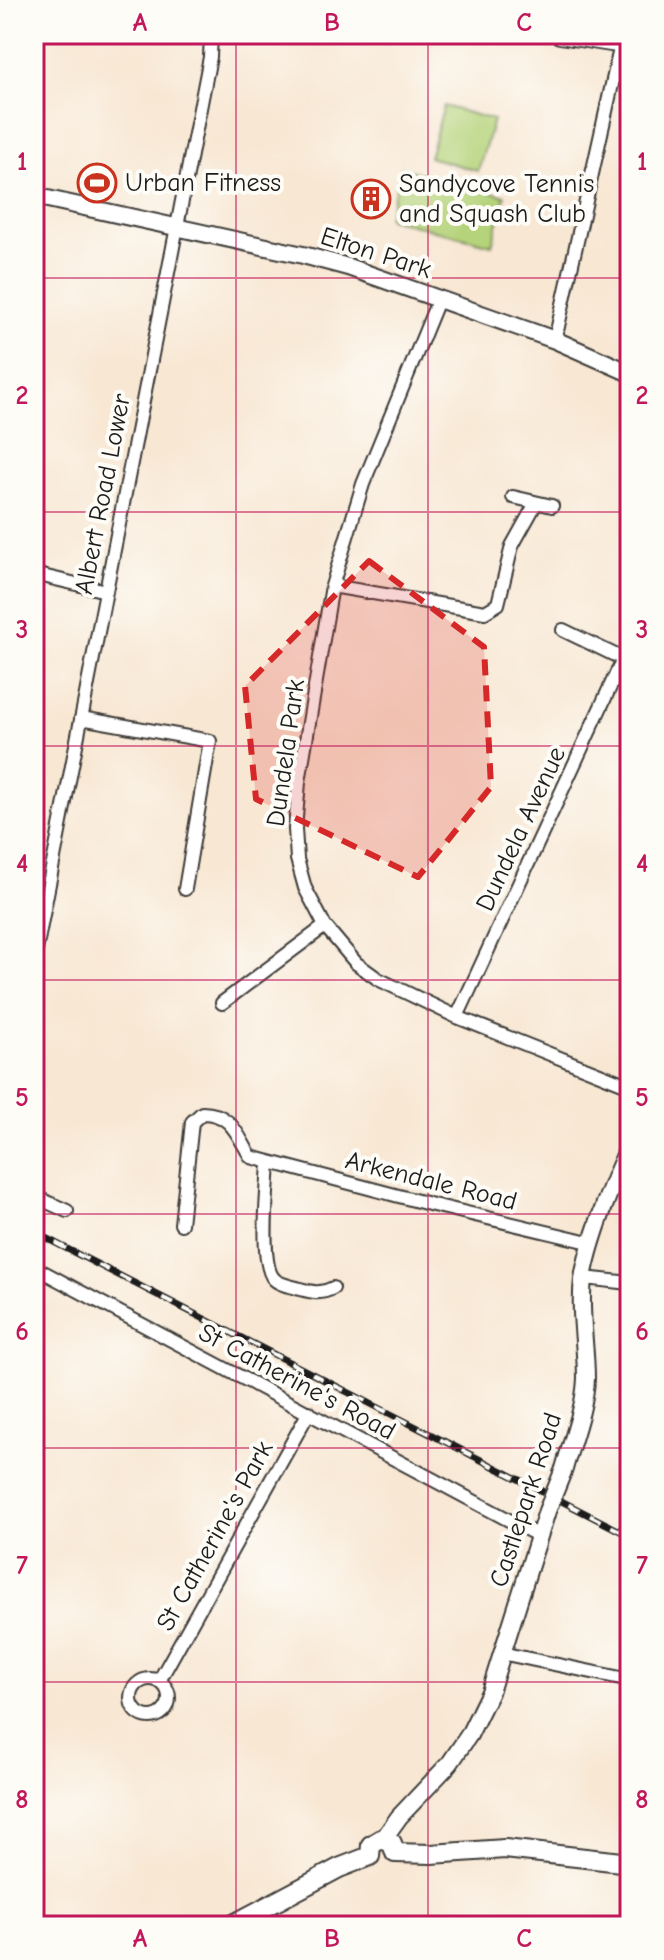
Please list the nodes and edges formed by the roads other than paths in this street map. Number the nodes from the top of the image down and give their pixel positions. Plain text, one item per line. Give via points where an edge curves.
1 (211, 34) edge
2 (560, 34) edge
3 (626, 41) edge
4 (34, 196) edge
5 (177, 229) junction
6 (439, 298) junction
7 (555, 340) junction
8 (630, 373) edge
9 (513, 497) dead end
10 (536, 503) junction
11 (552, 506) dead end
12 (34, 574) edge
13 (332, 586) junction
14 (106, 591) junction
15 (563, 630) dead end
16 (630, 644) edge
17 (623, 659) junction
18 (81, 718) junction
19 (185, 889) dead end
20 (325, 926) junction
21 (34, 961) edge
22 (222, 1003) dead end
23 (457, 1017) junction
24 (630, 1086) edge
25 (630, 1145) edge
26 (264, 1161) junction
27 (34, 1196) edge
28 (67, 1211) dead end
29 (181, 1224) dead end
30 (593, 1243) junction
31 (34, 1267) edge
32 (584, 1278) junction
33 (630, 1283) edge
34 (333, 1288) dead end
35 (309, 1412) junction
36 (539, 1536) junction
37 (501, 1653) junction
38 (630, 1680) edge
39 (159, 1681) dead end
40 (390, 1846) junction
41 (630, 1863) edge
42 (232, 1925) edge

1 - 5 street, Albert Road Lower
2 - 3 main road
3 - 7 street
4 - 5 street, Elton Park
5 - 6 street, Elton Park via 303,255
5 - 14 street, Albert Road Lower
6 - 7 street, Elton Park
6 - 13 street, Dundela Park via 363,484
7 - 8 street, Elton Park
9 - 10 street
10 - 11 street
10 - 13 street via 512,546 500,599 490,611
12 - 14 street
13 - 20 street, Dundela Park via 295,829 305,888
14 - 18 street, Albert Road Lower
15 - 17 street
16 - 17 street, Dundela Avenue
17 - 23 street, Dundela Avenue
18 - 19 street via 210,741
18 - 21 street, Albert Road Lower
20 - 22 street
20 - 23 street, Dundela Park via 356,963 378,979
23 - 24 street, Dundela Park
25 - 30 street, Castlepark Road
26 - 29 street via 251,1157 226,1118 202,1113 192,1122
26 - 30 street, Arkendale Road
26 - 34 street via 273,1278 318,1293
27 - 28 street
30 - 32 street, Castlepark Road
31 - 35 street, St Catherine's Road
32 - 33 street
32 - 36 street, Castlepark Road, bridge via 586,1380 564,1469
35 - 36 street, St Catherine's Road
35 - 39 street, St Catherine's Park
36 - 37 street, Castlepark Road
37 - 38 street
37 - 40 street, Castlepark Road via 469,1735 399,1817
40 - 41 main road via 431,1854 505,1849
40 - 42 main road via 371,1845 370,1856

